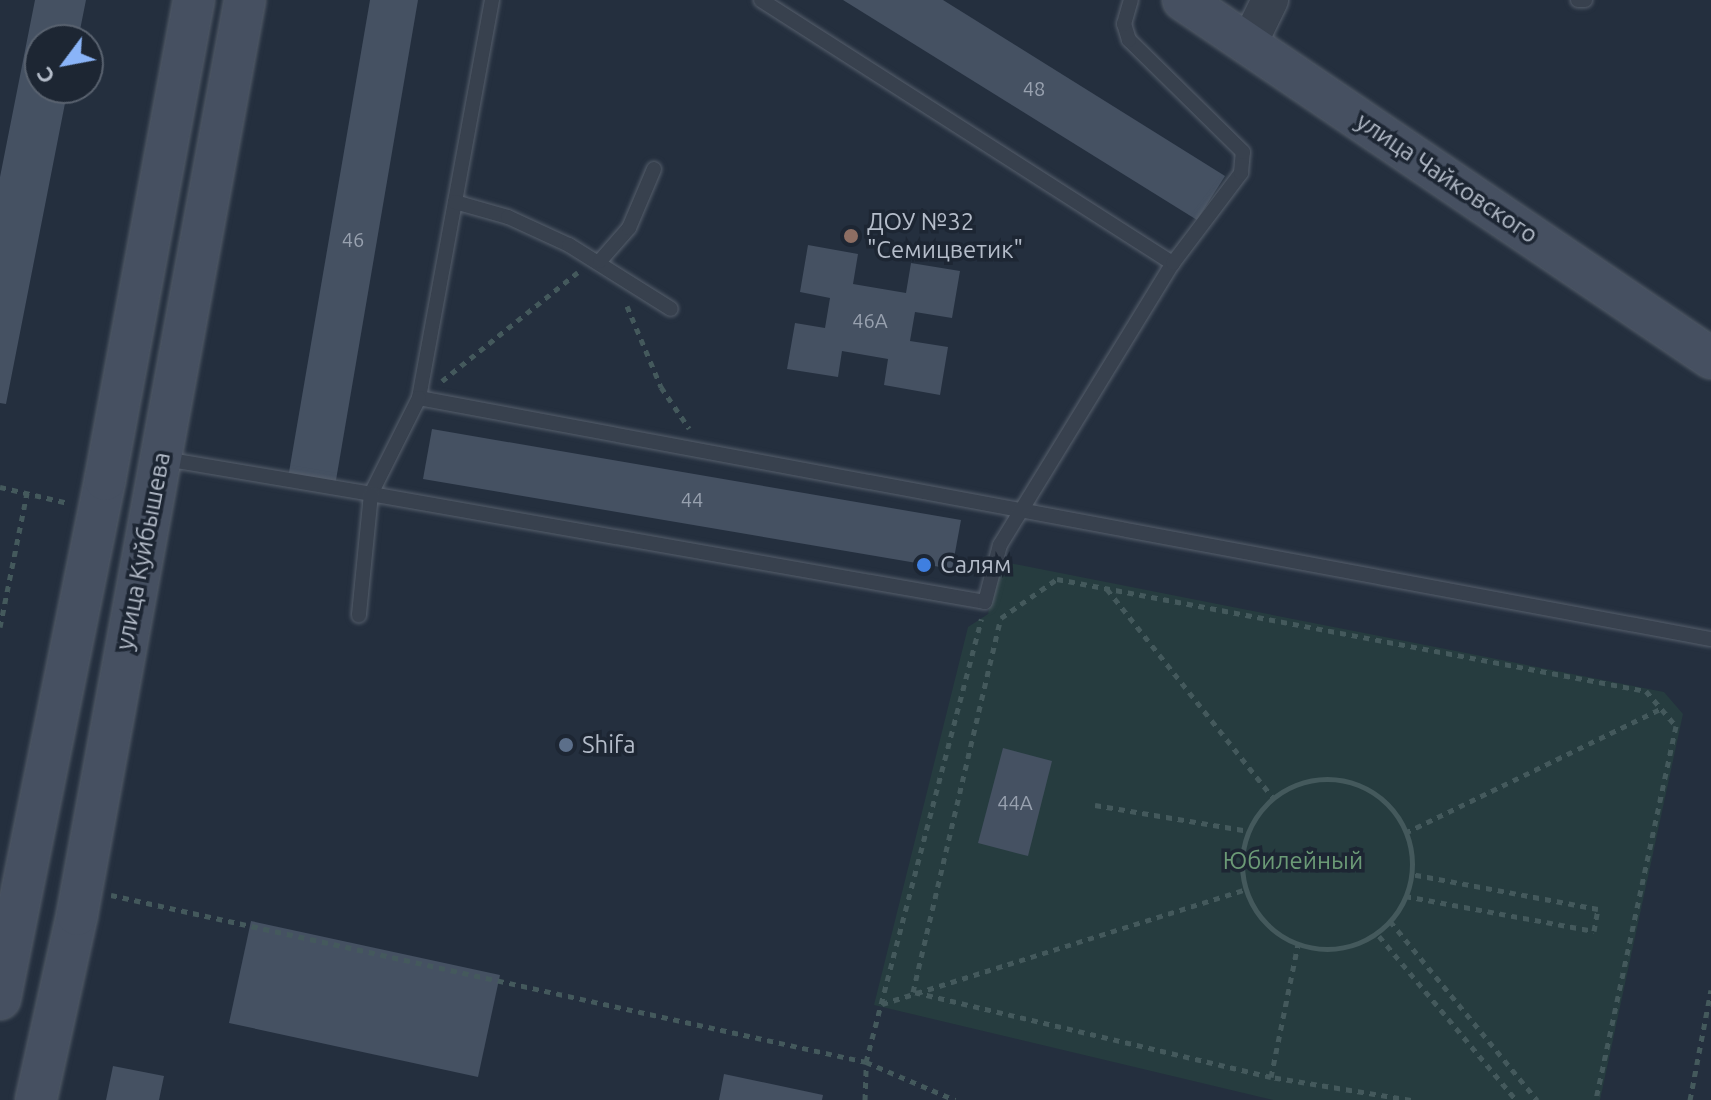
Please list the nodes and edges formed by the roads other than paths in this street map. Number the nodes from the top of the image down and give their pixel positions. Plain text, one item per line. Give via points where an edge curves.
1 (194, 0) edge
2 (245, 0) edge
3 (492, 0) edge
4 (761, 0) edge
5 (1131, 0) edge
6 (1183, 0) edge
7 (1270, 0) edge
8 (1578, 0) edge
9 (1585, 0) edge
10 (1249, 43) junction
11 (654, 169) dead end
12 (455, 202) junction
13 (598, 260) junction
14 (1173, 263) junction
15 (671, 309) dead end
16 (1711, 358) edge
17 (419, 398) junction
18 (161, 458) junction
19 (371, 494) junction
20 (1024, 512) junction
21 (359, 615) dead end
22 (1711, 639) edge
23 (0, 999) edge
24 (36, 1100) edge

1 - 23 main road via 108,465
2 - 18 main road, улица Куйбышева
3 - 12 lane
4 - 14 lane
5 - 14 lane via 1124,24 1129,40 1243,152 1237,181
6 - 10 main road, улица Чайковского
7 - 10 street
8 - 9 lane
10 - 16 main road, улица Чайковского
11 - 13 lane via 629,228
12 - 13 lane via 508,217
12 - 17 lane
13 - 15 lane
14 - 20 lane
17 - 19 lane
17 - 20 lane
18 - 19 lane
18 - 24 main road, улица Куйбышева via 77,915
19 - 20 lane via 985,602 995,556
19 - 21 lane
20 - 22 lane

